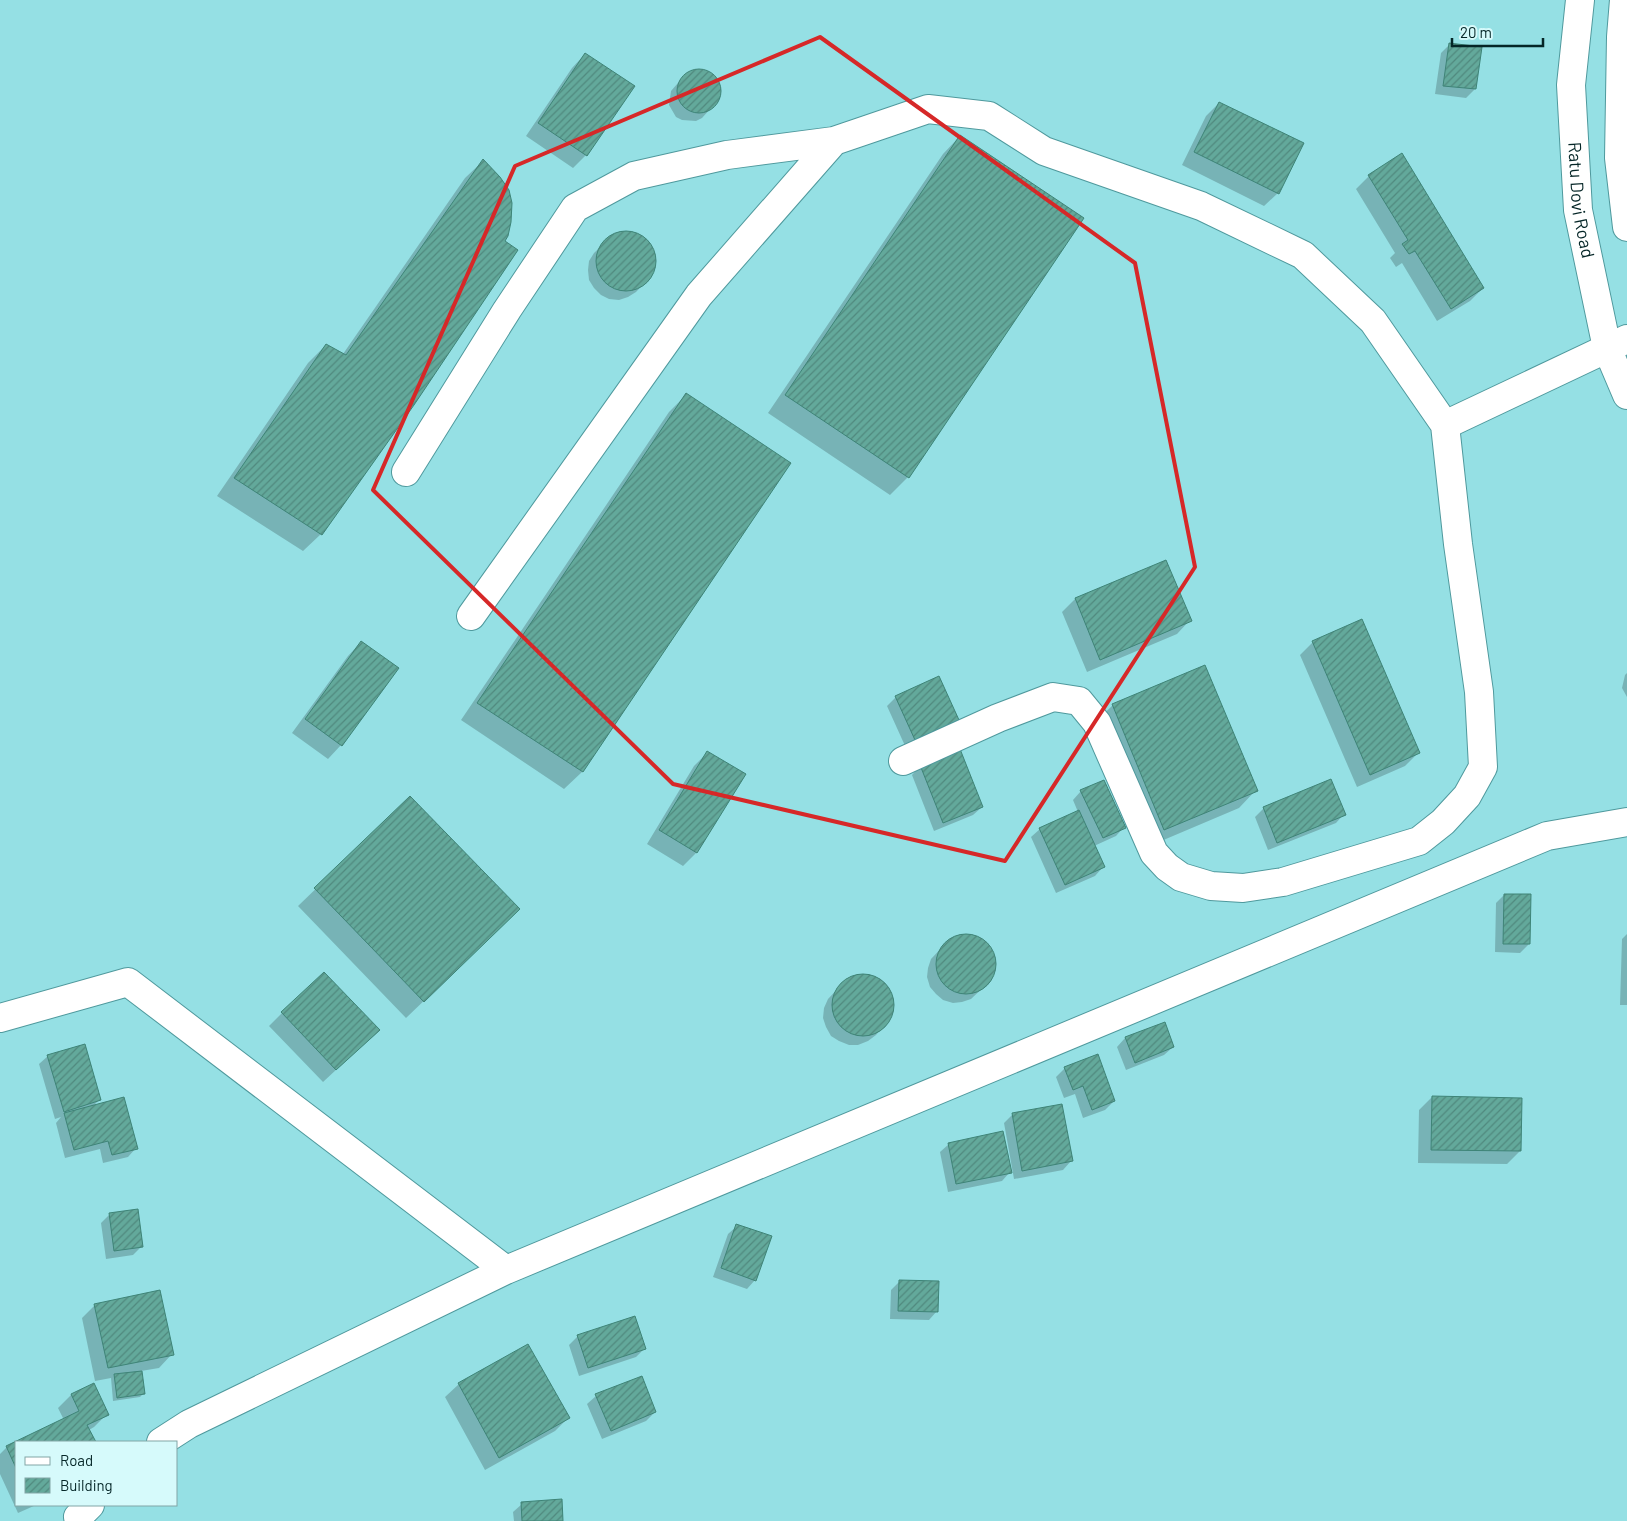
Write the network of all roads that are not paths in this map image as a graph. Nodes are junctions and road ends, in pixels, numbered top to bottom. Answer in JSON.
{"nodes":[{"id":1,"x":1580,"y":0,"type":"edge"},
{"id":2,"x":1624,"y":0,"type":"edge"},
{"id":3,"x":834,"y":141,"type":"junction"},
{"id":4,"x":1627,"y":227,"type":"edge"},
{"id":5,"x":1617,"y":343,"type":"edge"},
{"id":6,"x":1627,"y":395,"type":"edge"},
{"id":7,"x":1445,"y":425,"type":"junction"},
{"id":8,"x":406,"y":472,"type":"dead end"},
{"id":9,"x":471,"y":616,"type":"dead end"},
{"id":10,"x":903,"y":761,"type":"dead end"},
{"id":11,"x":1627,"y":822,"type":"edge"},
{"id":12,"x":0,"y":1018,"type":"edge"},
{"id":13,"x":506,"y":1270,"type":"junction"},
{"id":14,"x":162,"y":1441,"type":"edge"},
{"id":15,"x":89,"y":1506,"type":"edge"},
{"id":16,"x":79,"y":1521,"type":"edge"}],
"edges":[{"from":1,"to":5,"type":"street","name":"Ratu Dovi Road"},
{"from":2,"to":4,"type":"street"},
{"from":3,"to":7,"type":"street"},
{"from":3,"to":8,"type":"street"},
{"from":3,"to":9,"type":"street"},
{"from":5,"to":6,"type":"street","name":"Ratu Dovi Road"},
{"from":5,"to":7,"type":"street"},
{"from":7,"to":10,"type":"street"},
{"from":11,"to":13,"type":"street"},
{"from":12,"to":13,"type":"street"},
{"from":13,"to":14,"type":"street"},
{"from":15,"to":16,"type":"street"}]}
